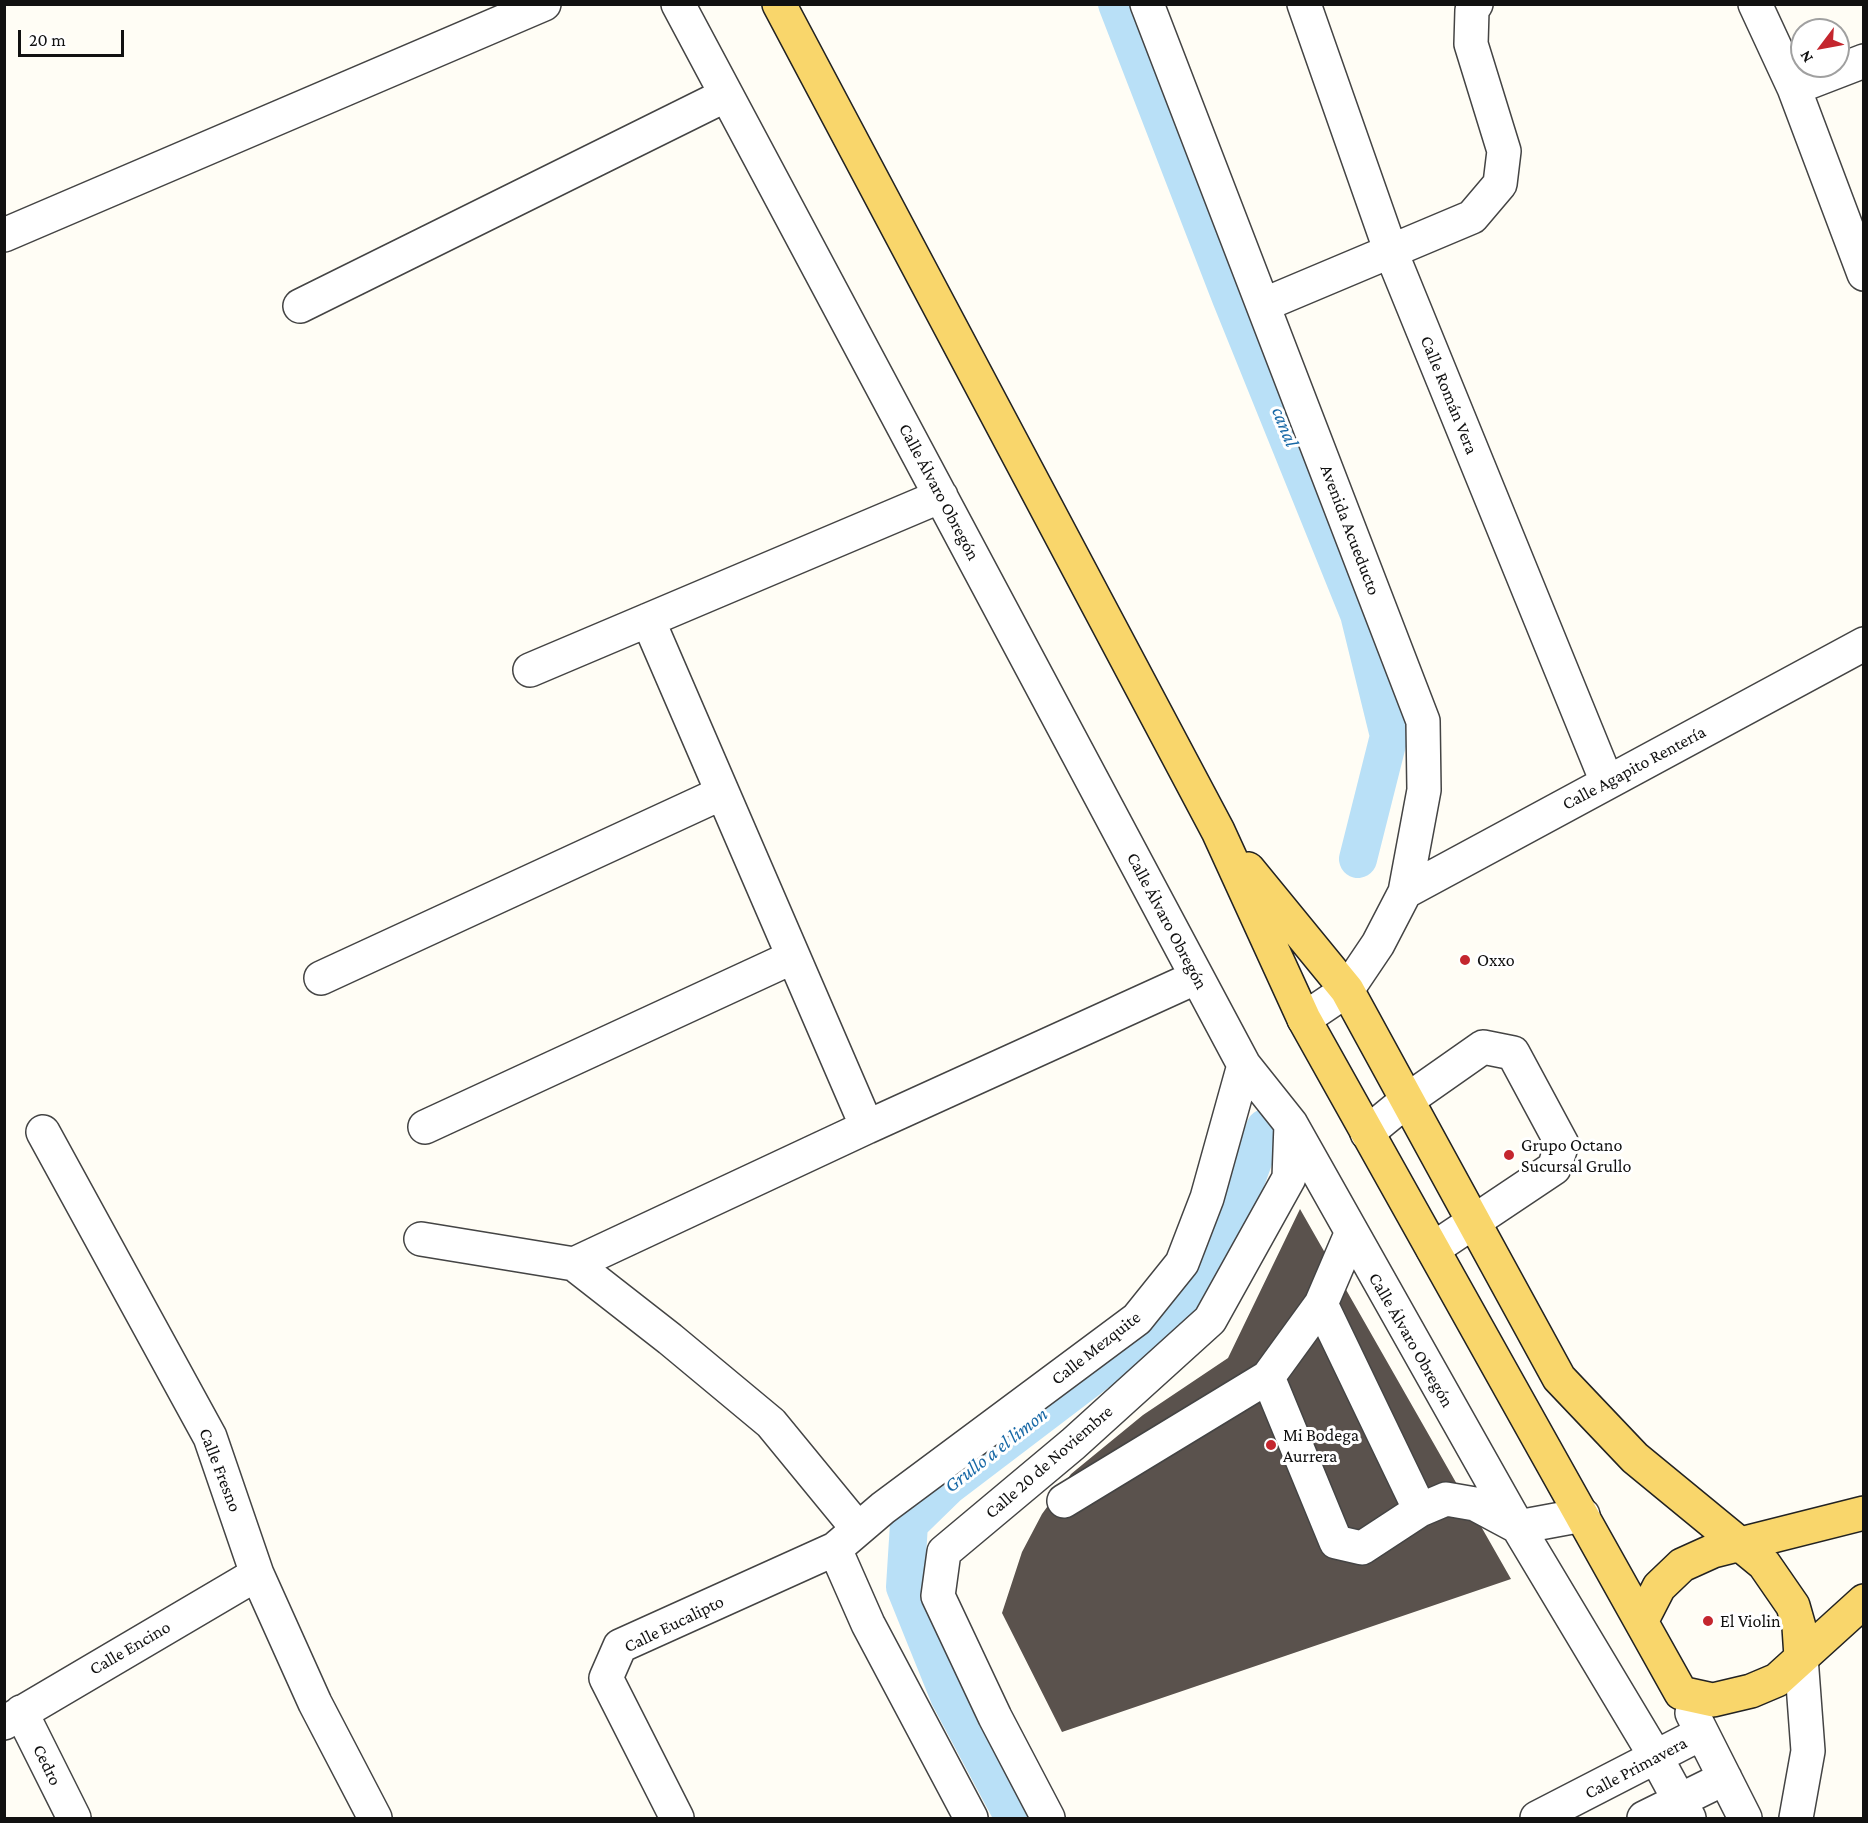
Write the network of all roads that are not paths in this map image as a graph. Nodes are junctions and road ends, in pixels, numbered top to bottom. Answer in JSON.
{"nodes":[{"id":1,"x":544,"y":4,"type":"edge"},
{"id":2,"x":678,"y":4,"type":"edge"},
{"id":3,"x":779,"y":4,"type":"edge"},
{"id":4,"x":1147,"y":4,"type":"edge"},
{"id":5,"x":1304,"y":4,"type":"edge"},
{"id":6,"x":1476,"y":4,"type":"edge"},
{"id":7,"x":1755,"y":4,"type":"edge"},
{"id":8,"x":1863,"y":61,"type":"edge"},
{"id":9,"x":1794,"y":88,"type":"junction"},
{"id":10,"x":726,"y":95,"type":"junction"},
{"id":11,"x":4,"y":235,"type":"edge"},
{"id":12,"x":1391,"y":252,"type":"junction"},
{"id":13,"x":1863,"y":274,"type":"edge"},
{"id":14,"x":1263,"y":304,"type":"junction"},
{"id":15,"x":300,"y":306,"type":"dead end"},
{"id":16,"x":941,"y":496,"type":"junction"},
{"id":17,"x":648,"y":620,"type":"junction"},
{"id":18,"x":1863,"y":644,"type":"edge"},
{"id":19,"x":530,"y":670,"type":"dead end"},
{"id":20,"x":1606,"y":782,"type":"junction"},
{"id":21,"x":722,"y":793,"type":"junction"},
{"id":22,"x":1218,"y":831,"type":"junction"},
{"id":23,"x":1405,"y":892,"type":"junction"},
{"id":24,"x":793,"y":957,"type":"junction"},
{"id":25,"x":1197,"y":977,"type":"junction"},
{"id":26,"x":321,"y":978,"type":"dead end"},
{"id":27,"x":1347,"y":990,"type":"junction"},
{"id":28,"x":1304,"y":1018,"type":"junction"},
{"id":29,"x":1244,"y":1065,"type":"junction"},
{"id":30,"x":1406,"y":1101,"type":"junction"},
{"id":31,"x":1291,"y":1124,"type":"junction"},
{"id":32,"x":425,"y":1127,"type":"dead end"},
{"id":33,"x":867,"y":1127,"type":"junction"},
{"id":34,"x":43,"y":1132,"type":"dead end"},
{"id":35,"x":1367,"y":1133,"type":"junction"},
{"id":36,"x":1471,"y":1221,"type":"junction"},
{"id":37,"x":1351,"y":1234,"type":"junction"},
{"id":38,"x":421,"y":1239,"type":"dead end"},
{"id":39,"x":1433,"y":1249,"type":"junction"},
{"id":40,"x":574,"y":1264,"type":"junction"},
{"id":41,"x":1321,"y":1304,"type":"junction"},
{"id":42,"x":1268,"y":1377,"type":"junction"},
{"id":43,"x":1064,"y":1501,"type":"dead end"},
{"id":44,"x":1420,"y":1510,"type":"junction"},
{"id":45,"x":1863,"y":1513,"type":"edge"},
{"id":46,"x":1583,"y":1515,"type":"junction"},
{"id":47,"x":1518,"y":1527,"type":"junction"},
{"id":48,"x":847,"y":1539,"type":"junction"},
{"id":49,"x":1741,"y":1544,"type":"junction"},
{"id":50,"x":257,"y":1574,"type":"junction"},
{"id":51,"x":1863,"y":1601,"type":"edge"},
{"id":52,"x":1642,"y":1620,"type":"junction"},
{"id":53,"x":1801,"y":1657,"type":"junction"},
{"id":54,"x":1681,"y":1693,"type":"junction"},
{"id":55,"x":13,"y":1718,"type":"edge"},
{"id":56,"x":1702,"y":1733,"type":"junction"},
{"id":57,"x":1657,"y":1759,"type":"junction"},
{"id":58,"x":1725,"y":1778,"type":"junction"},
{"id":59,"x":1684,"y":1810,"type":"edge"},
{"id":60,"x":74,"y":1818,"type":"edge"},
{"id":61,"x":375,"y":1818,"type":"edge"},
{"id":62,"x":677,"y":1818,"type":"edge"},
{"id":63,"x":971,"y":1818,"type":"edge"},
{"id":64,"x":1048,"y":1818,"type":"edge"},
{"id":65,"x":1537,"y":1818,"type":"edge"},
{"id":66,"x":1644,"y":1818,"type":"edge"},
{"id":67,"x":1745,"y":1818,"type":"edge"},
{"id":68,"x":1796,"y":1818,"type":"edge"}],
"edges":[{"from":1,"to":11,"type":"street"},
{"from":2,"to":10,"type":"street","name":"Calle Álvaro Obregón"},
{"from":3,"to":22,"type":"main road"},
{"from":4,"to":14,"type":"street","name":"Avenida Acueducto"},
{"from":5,"to":12,"type":"street","name":"Calle Román Vera"},
{"from":6,"to":12,"type":"street"},
{"from":7,"to":9,"type":"street"},
{"from":8,"to":9,"type":"street"},
{"from":9,"to":13,"type":"street"},
{"from":10,"to":15,"type":"street"},
{"from":10,"to":16,"type":"street","name":"Calle Álvaro Obregón"},
{"from":12,"to":14,"type":"street"},
{"from":12,"to":20,"type":"street","name":"Calle Román Vera"},
{"from":14,"to":23,"type":"street","name":"Avenida Acueducto"},
{"from":16,"to":17,"type":"street"},
{"from":16,"to":25,"type":"street","name":"Calle Álvaro Obregón"},
{"from":17,"to":19,"type":"street"},
{"from":17,"to":21,"type":"street"},
{"from":18,"to":20,"type":"street","name":"Calle Agapito Rentería"},
{"from":20,"to":23,"type":"street","name":"Calle Agapito Rentería"},
{"from":21,"to":24,"type":"street"},
{"from":21,"to":26,"type":"street"},
{"from":22,"to":27,"type":"main road"},
{"from":22,"to":28,"type":"main road"},
{"from":23,"to":27,"type":"street","name":"Avenida Acueducto"},
{"from":24,"to":32,"type":"street"},
{"from":24,"to":33,"type":"street"},
{"from":25,"to":29,"type":"street","name":"Calle Álvaro Obregón"},
{"from":25,"to":33,"type":"street"},
{"from":27,"to":28,"type":"street"},
{"from":27,"to":30,"type":"main road"},
{"from":28,"to":35,"type":"main road"},
{"from":29,"to":31,"type":"street","name":"Calle Álvaro Obregón"},
{"from":29,"to":48,"type":"street","name":"Calle Mezquite"},
{"from":30,"to":35,"type":"street"},
{"from":30,"to":36,"type":"main road"},
{"from":30,"to":36,"type":"street"},
{"from":31,"to":37,"type":"street","name":"Calle Álvaro Obregón"},
{"from":31,"to":64,"type":"street","name":"Calle 20 de Noviembre"},
{"from":33,"to":40,"type":"street"},
{"from":34,"to":50,"type":"street","name":"Calle Fresno"},
{"from":35,"to":39,"type":"main road"},
{"from":36,"to":39,"type":"street"},
{"from":36,"to":49,"type":"main road"},
{"from":37,"to":41,"type":"street"},
{"from":37,"to":47,"type":"street","name":"Calle Álvaro Obregón"},
{"from":38,"to":40,"type":"street"},
{"from":39,"to":46,"type":"main road"},
{"from":40,"to":48,"type":"street"},
{"from":41,"to":42,"type":"street"},
{"from":41,"to":44,"type":"street"},
{"from":42,"to":43,"type":"street"},
{"from":42,"to":44,"type":"street"},
{"from":44,"to":47,"type":"street"},
{"from":45,"to":49,"type":"main road"},
{"from":46,"to":47,"type":"street"},
{"from":46,"to":52,"type":"main road"},
{"from":47,"to":57,"type":"street","name":"Calle Álvaro Obregón"},
{"from":48,"to":62,"type":"street","name":"Calle Eucalipto"},
{"from":48,"to":63,"type":"street"},
{"from":49,"to":52,"type":"main road"},
{"from":49,"to":53,"type":"main road"},
{"from":50,"to":55,"type":"street","name":"Calle Encino"},
{"from":50,"to":61,"type":"street","name":"Calle Fresno"},
{"from":51,"to":53,"type":"main road"},
{"from":52,"to":54,"type":"main road"},
{"from":53,"to":54,"type":"main road"},
{"from":53,"to":68,"type":"street"},
{"from":54,"to":56,"type":"street"},
{"from":55,"to":60,"type":"street","name":"Cedro"},
{"from":56,"to":57,"type":"street","name":"Calle Primavera"},
{"from":56,"to":58,"type":"street"},
{"from":57,"to":59,"type":"street","name":"Calle Álvaro Obregón"},
{"from":57,"to":65,"type":"street","name":"Calle Primavera"},
{"from":58,"to":59,"type":"street"},
{"from":58,"to":67,"type":"street"},
{"from":59,"to":66,"type":"street"}]}
